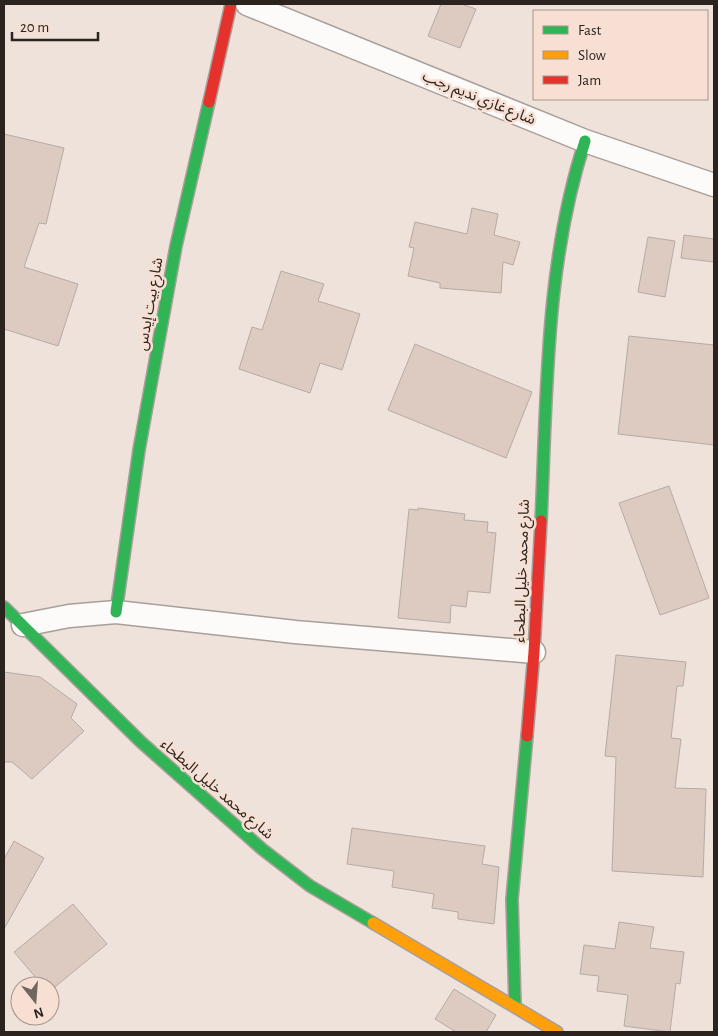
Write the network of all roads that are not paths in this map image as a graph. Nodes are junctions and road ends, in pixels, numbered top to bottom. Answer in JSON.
{"nodes":[{"id":1,"x":232,"y":4,"type":"edge"},
{"id":2,"x":247,"y":4,"type":"edge"},
{"id":3,"x":585,"y":141,"type":"junction"},
{"id":4,"x":714,"y":185,"type":"edge"},
{"id":5,"x":4,"y":607,"type":"edge"},
{"id":6,"x":116,"y":612,"type":"junction"},
{"id":7,"x":22,"y":625,"type":"junction"},
{"id":8,"x":534,"y":652,"type":"junction"},
{"id":9,"x":515,"y":1005,"type":"junction"},
{"id":10,"x":557,"y":1032,"type":"edge"}],
"edges":[{"from":1,"to":6,"type":"street","name":"شارع بيت إيدس"},
{"from":2,"to":3,"type":"street","name":"شارع غازي نديم رجب"},
{"from":3,"to":4,"type":"street","name":"شارع غازي نديم رجب"},
{"from":3,"to":8,"type":"street","name":"شارع محمد خليل البطحاء"},
{"from":5,"to":7,"type":"street","name":"شارع محمد خليل البطحاء"},
{"from":6,"to":7,"type":"street"},
{"from":6,"to":8,"type":"street"},
{"from":7,"to":9,"type":"street","name":"شارع محمد خليل البطحاء"},
{"from":8,"to":9,"type":"street","name":"شارع محمد خليل البطحاء"},
{"from":9,"to":10,"type":"street","name":"شارع محمد خليل البطحاء"}]}
